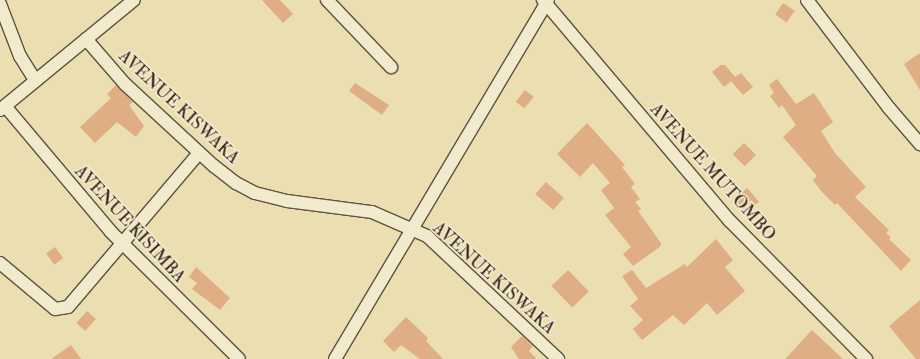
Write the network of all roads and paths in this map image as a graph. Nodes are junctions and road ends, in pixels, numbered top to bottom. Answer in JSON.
{"nodes":[{"id":1,"x":134,"y":0,"type":"edge"},
{"id":2,"x":327,"y":0,"type":"edge"},
{"id":3,"x":807,"y":0,"type":"edge"},
{"id":4,"x":546,"y":1,"type":"edge"},
{"id":5,"x":0,"y":4,"type":"edge"},
{"id":6,"x":86,"y":39,"type":"junction"},
{"id":7,"x":392,"y":67,"type":"dead end"},
{"id":8,"x":35,"y":80,"type":"junction"},
{"id":9,"x":3,"y":108,"type":"edge"},
{"id":10,"x":920,"y":144,"type":"edge"},
{"id":11,"x":199,"y":153,"type":"junction"},
{"id":12,"x":411,"y":228,"type":"junction"},
{"id":13,"x":121,"y":242,"type":"junction"},
{"id":14,"x":0,"y":263,"type":"edge"},
{"id":15,"x":239,"y":359,"type":"edge"},
{"id":16,"x":335,"y":359,"type":"edge"},
{"id":17,"x":558,"y":359,"type":"edge"},
{"id":18,"x":866,"y":359,"type":"edge"}],
"edges":[{"from":1,"to":6,"type":"street"},
{"from":2,"to":7,"type":"street"},
{"from":3,"to":10,"type":"street"},
{"from":4,"to":12,"type":"street"},
{"from":4,"to":18,"type":"street","name":"AVENUE MUTOMBO"},
{"from":5,"to":8,"type":"street"},
{"from":6,"to":8,"type":"street"},
{"from":6,"to":11,"type":"street","name":"AVENUE KISWAKA"},
{"from":8,"to":9,"type":"street"},
{"from":9,"to":13,"type":"street","name":"AVENUE KISIMBA"},
{"from":11,"to":12,"type":"street","name":"AVENUE KISWAKA"},
{"from":11,"to":13,"type":"street"},
{"from":12,"to":16,"type":"street"},
{"from":12,"to":17,"type":"street","name":"AVENUE KISWAKA"},
{"from":13,"to":14,"type":"street"},
{"from":13,"to":15,"type":"street","name":"AVENUE KISIMBA"}]}
